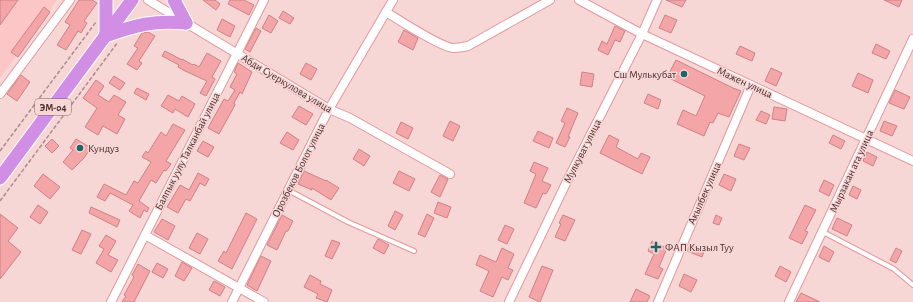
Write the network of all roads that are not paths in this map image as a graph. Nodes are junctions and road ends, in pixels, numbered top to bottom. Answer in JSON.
{"nodes":[{"id":1,"x":106,"y":0,"type":"edge"},
{"id":2,"x":132,"y":0,"type":"edge"},
{"id":3,"x":148,"y":0,"type":"edge"},
{"id":4,"x":174,"y":0,"type":"edge"},
{"id":5,"x":264,"y":0,"type":"edge"},
{"id":6,"x":393,"y":0,"type":"edge"},
{"id":7,"x":550,"y":0,"type":"edge"},
{"id":8,"x":579,"y":0,"type":"edge"},
{"id":9,"x":657,"y":0,"type":"edge"},
{"id":10,"x":66,"y":2,"type":"edge"},
{"id":11,"x":386,"y":12,"type":"junction"},
{"id":12,"x":186,"y":23,"type":"junction"},
{"id":13,"x":642,"y":34,"type":"junction"},
{"id":14,"x":106,"y":36,"type":"junction"},
{"id":15,"x":913,"y":40,"type":"edge"},
{"id":16,"x":237,"y":54,"type":"junction"},
{"id":17,"x":751,"y":85,"type":"junction"},
{"id":18,"x":0,"y":94,"type":"edge"},
{"id":19,"x":329,"y":109,"type":"junction"},
{"id":20,"x":866,"y":139,"type":"junction"},
{"id":21,"x":913,"y":161,"type":"edge"},
{"id":22,"x":450,"y":174,"type":"dead end"},
{"id":23,"x":0,"y":178,"type":"edge"},
{"id":24,"x":288,"y":190,"type":"junction"},
{"id":25,"x":823,"y":232,"type":"junction"},
{"id":26,"x":145,"y":235,"type":"junction"},
{"id":27,"x":414,"y":251,"type":"dead end"},
{"id":28,"x":913,"y":285,"type":"edge"},
{"id":29,"x":239,"y":288,"type":"junction"},
{"id":30,"x":111,"y":302,"type":"edge"},
{"id":31,"x":232,"y":302,"type":"edge"},
{"id":32,"x":264,"y":302,"type":"edge"},
{"id":33,"x":509,"y":302,"type":"edge"},
{"id":34,"x":658,"y":302,"type":"edge"},
{"id":35,"x":789,"y":302,"type":"edge"}],
"edges":[{"from":1,"to":14,"type":"highway"},
{"from":2,"to":14,"type":"highway","number":"ЭМ-04"},
{"from":3,"to":12,"type":"street","name":"Абди Суеркулова улица"},
{"from":4,"to":12,"type":"highway"},
{"from":5,"to":16,"type":"street","name":"Балпык уулу Талканбай улица"},
{"from":6,"to":11,"type":"street","name":"Орозбеков Болот улица"},
{"from":7,"to":11,"type":"street"},
{"from":8,"to":13,"type":"street","name":"Мажен улица"},
{"from":9,"to":13,"type":"street","name":"Мулкуват улица"},
{"from":10,"to":18,"type":"street"},
{"from":11,"to":19,"type":"street","name":"Орозбеков Болот улица"},
{"from":12,"to":14,"type":"highway"},
{"from":12,"to":16,"type":"street","name":"Абди Суеркулова улица"},
{"from":13,"to":17,"type":"street","name":"Мажен улица"},
{"from":13,"to":33,"type":"street","name":"Мулкуват улица"},
{"from":14,"to":23,"type":"highway","number":"ЭМ-04"},
{"from":15,"to":20,"type":"street","name":"Мырзакан ата улица"},
{"from":16,"to":19,"type":"street","name":"Абди Суеркулова улица"},
{"from":16,"to":26,"type":"street","name":"Балпык уулу Талканбай улица"},
{"from":17,"to":20,"type":"street","name":"Мажен улица"},
{"from":17,"to":34,"type":"street","name":"Акылбек улица"},
{"from":19,"to":22,"type":"street","name":"Абди Суеркулова улица"},
{"from":19,"to":24,"type":"street","name":"Орозбеков Болот улица"},
{"from":20,"to":21,"type":"street","name":"Мажен улица"},
{"from":20,"to":25,"type":"street","name":"Мырзакан ата улица"},
{"from":24,"to":27,"type":"lane"},
{"from":24,"to":29,"type":"street","name":"Орозбеков Болот улица"},
{"from":25,"to":28,"type":"lane"},
{"from":25,"to":35,"type":"street","name":"Мырзакан ата улица"},
{"from":26,"to":29,"type":"street"},
{"from":26,"to":30,"type":"street","name":"Балпык уулу Талканбай улица"},
{"from":29,"to":31,"type":"street","name":"Орозбеков Болот улица"},
{"from":29,"to":32,"type":"street"}]}
